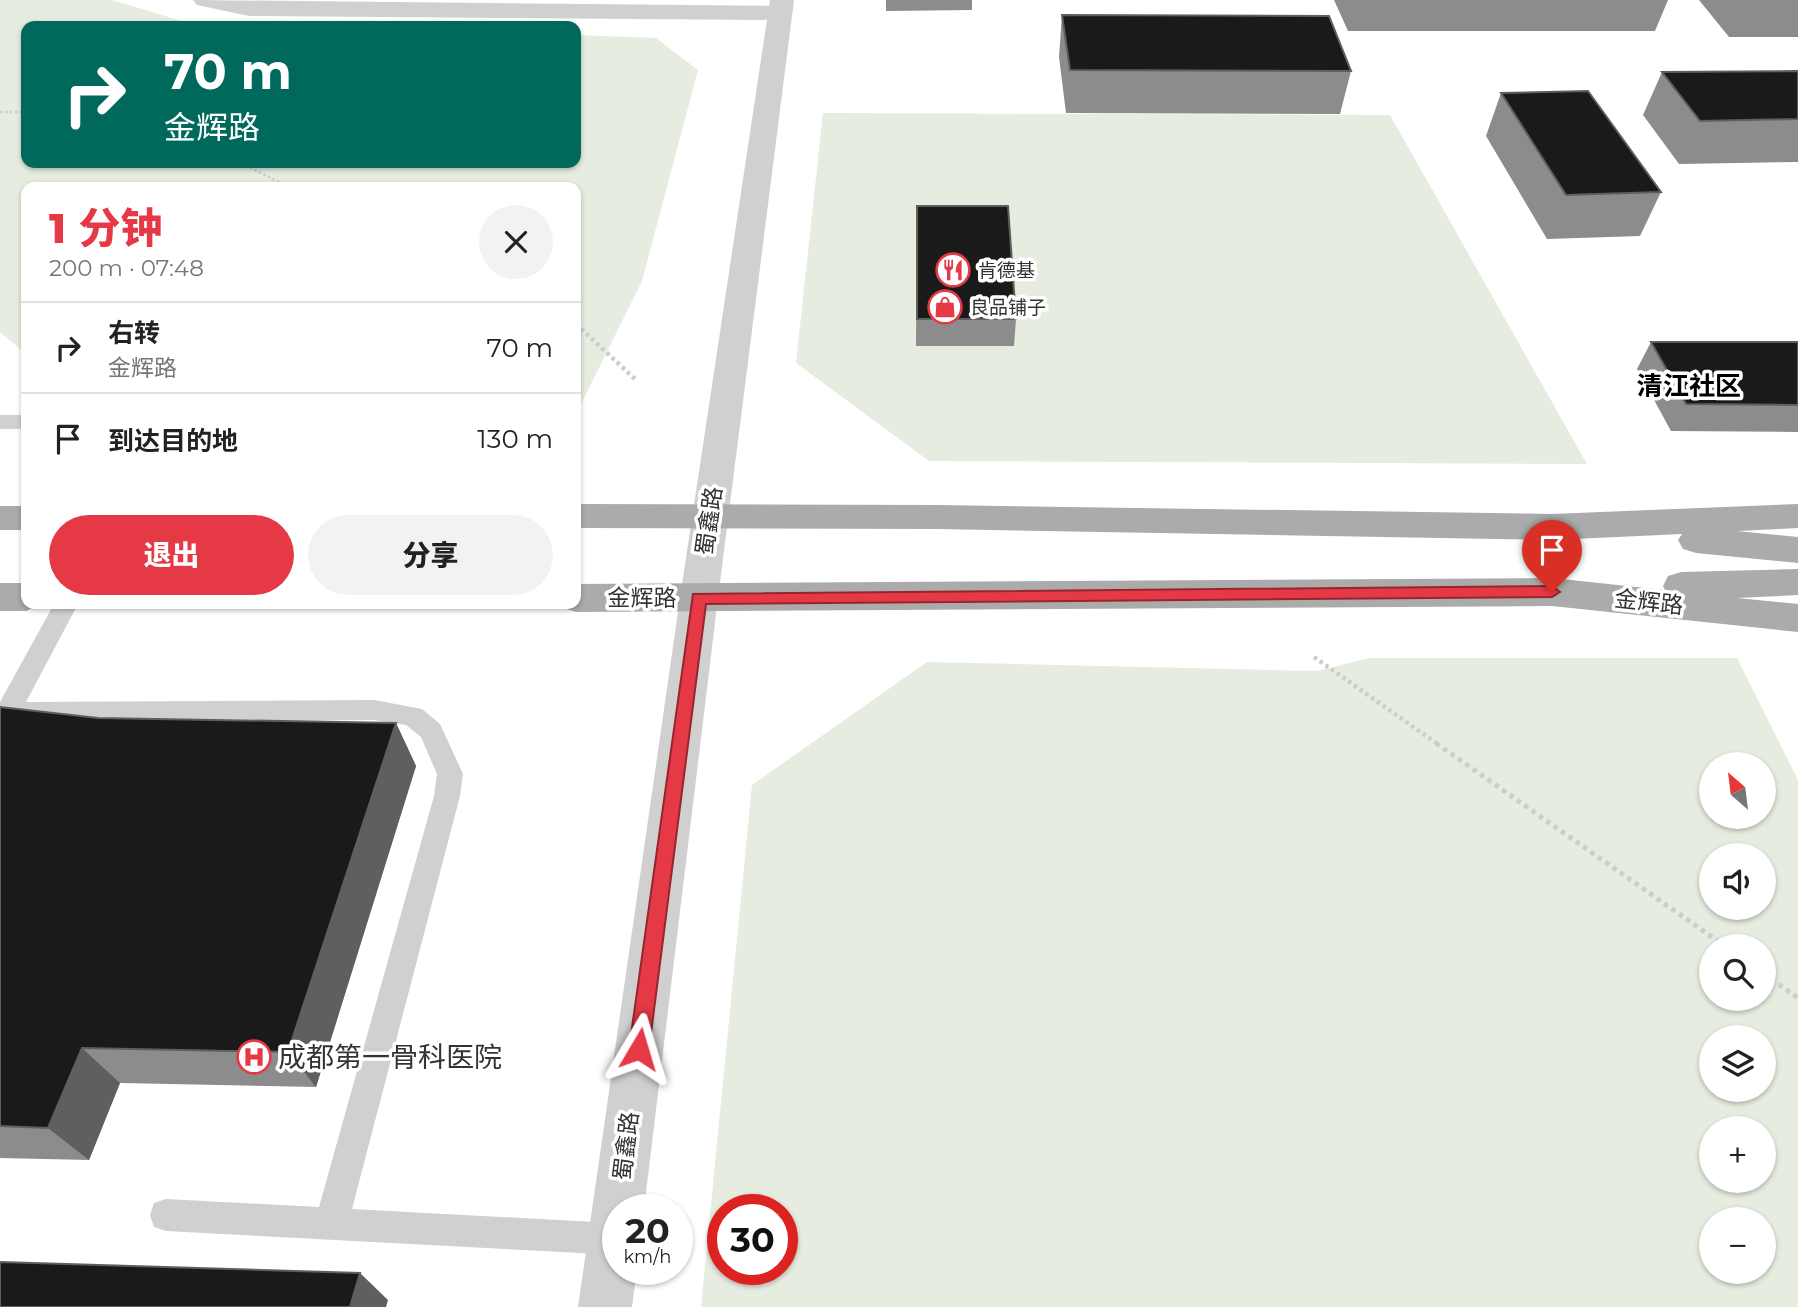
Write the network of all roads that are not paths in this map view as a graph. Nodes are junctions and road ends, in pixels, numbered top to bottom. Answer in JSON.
{"nodes":[{"id":1,"x":205,"y":0,"type":"edge"},
{"id":2,"x":781,"y":6,"type":"edge"},
{"id":3,"x":0,"y":422,"type":"edge"},
{"id":4,"x":21,"y":422,"type":"edge"},
{"id":5,"x":710,"y":515,"type":"junction"},
{"id":6,"x":581,"y":516,"type":"edge"},
{"id":7,"x":1798,"y":516,"type":"edge"},
{"id":8,"x":21,"y":517,"type":"edge"},
{"id":9,"x":0,"y":518,"type":"edge"},
{"id":10,"x":1552,"y":527,"type":"junction"},
{"id":11,"x":1794,"y":571,"type":"edge"},
{"id":12,"x":1552,"y":592,"type":"junction"},
{"id":13,"x":581,"y":598,"type":"edge"},
{"id":14,"x":699,"y":598,"type":"junction"},
{"id":15,"x":63,"y":609,"type":"edge"},
{"id":16,"x":1798,"y":618,"type":"edge"},
{"id":17,"x":4,"y":712,"type":"edge"},
{"id":18,"x":620,"y":1194,"type":"edge"},
{"id":19,"x":166,"y":1215,"type":"dead end"},
{"id":20,"x":602,"y":1220,"type":"edge"},
{"id":21,"x":331,"y":1224,"type":"junction"},
{"id":22,"x":608,"y":1285,"type":"edge"},
{"id":23,"x":605,"y":1307,"type":"edge"}],
"edges":[{"from":1,"to":2,"type":"street"},
{"from":2,"to":5,"type":"street","name":"蜀鑫路"},
{"from":3,"to":4,"type":"lane"},
{"from":5,"to":6,"type":"main road"},
{"from":5,"to":10,"type":"main road"},
{"from":5,"to":14,"type":"street","name":"蜀鑫路"},
{"from":7,"to":10,"type":"main road"},
{"from":8,"to":9,"type":"main road"},
{"from":10,"to":11,"type":"main road"},
{"from":11,"to":12,"type":"main road"},
{"from":12,"to":14,"type":"main road","name":"金辉路"},
{"from":12,"to":16,"type":"main road","name":"金辉路"},
{"from":13,"to":14,"type":"main road","name":"金辉路"},
{"from":14,"to":18,"type":"street","name":"蜀鑫路"},
{"from":15,"to":17,"type":"lane"},
{"from":17,"to":21,"type":"lane"},
{"from":19,"to":21,"type":"lane"},
{"from":20,"to":21,"type":"lane"},
{"from":22,"to":23,"type":"street","name":"蜀鑫路"}]}
